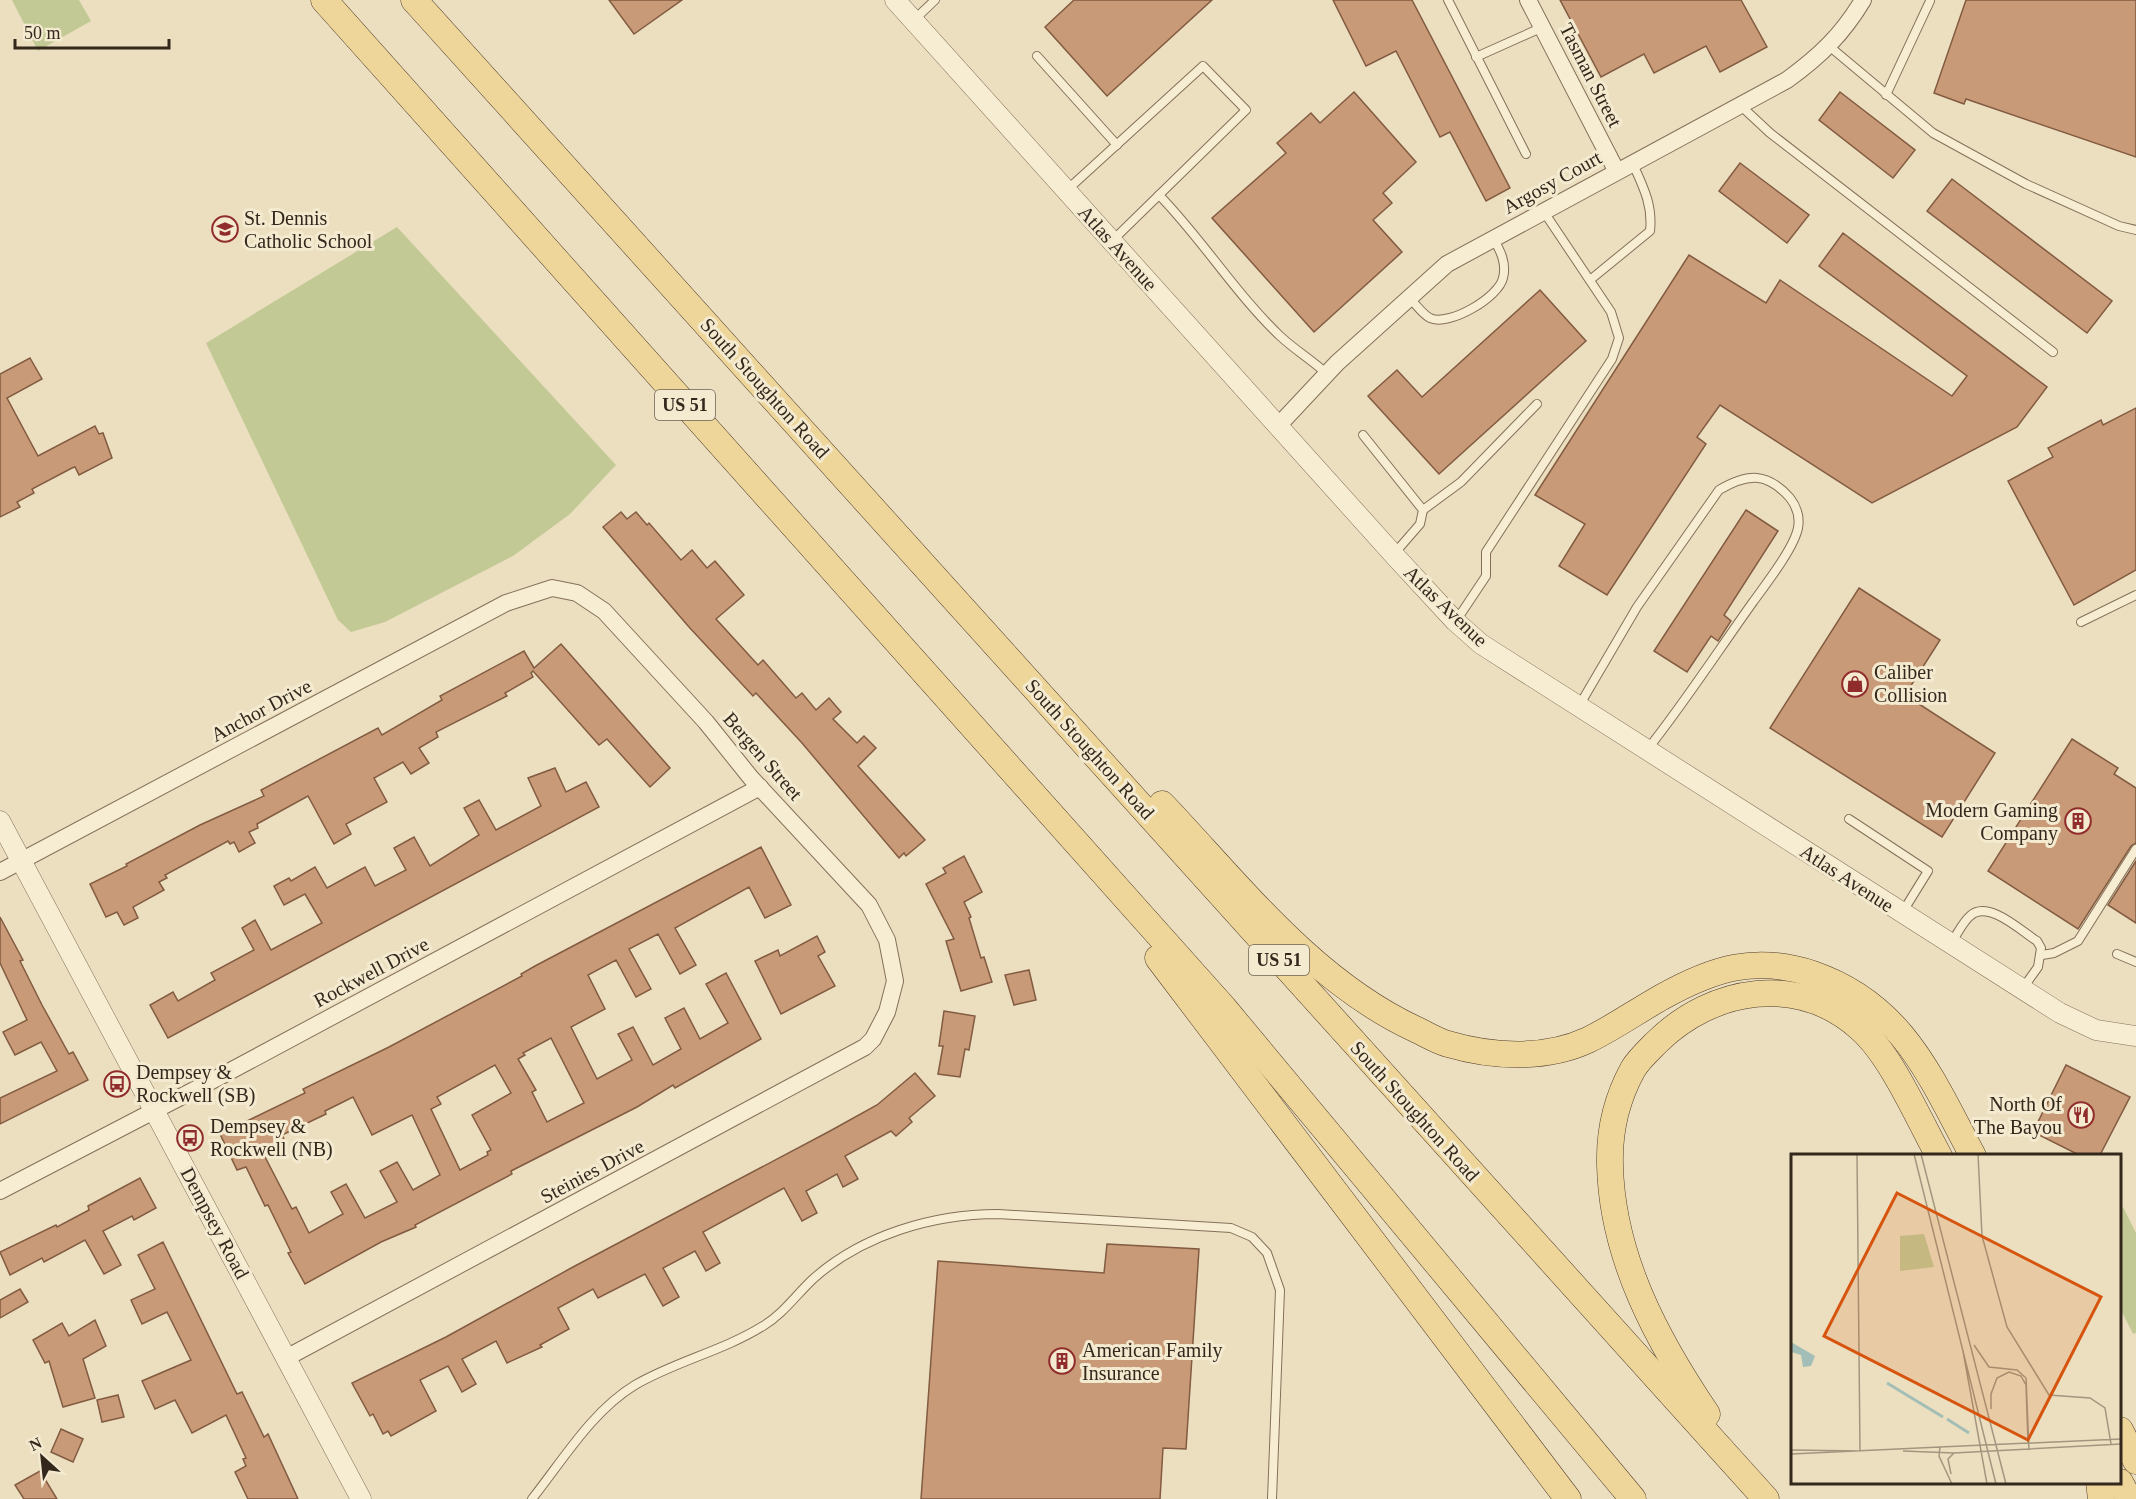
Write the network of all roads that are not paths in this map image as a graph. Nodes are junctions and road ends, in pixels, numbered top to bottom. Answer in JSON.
{"nodes":[{"id":1,"x":324,"y":0,"type":"edge"},
{"id":2,"x":414,"y":0,"type":"edge"},
{"id":3,"x":895,"y":0,"type":"edge"},
{"id":4,"x":936,"y":0,"type":"edge"},
{"id":5,"x":1448,"y":0,"type":"edge"},
{"id":6,"x":1528,"y":0,"type":"edge"},
{"id":7,"x":1863,"y":0,"type":"edge"},
{"id":8,"x":1930,"y":1,"type":"edge"},
{"id":9,"x":914,"y":21,"type":"junction"},
{"id":10,"x":1543,"y":27,"type":"junction"},
{"id":11,"x":1829,"y":46,"type":"junction"},
{"id":12,"x":1037,"y":56,"type":"dead end"},
{"id":13,"x":1476,"y":57,"type":"junction"},
{"id":14,"x":1886,"y":95,"type":"junction"},
{"id":15,"x":1740,"y":105,"type":"junction"},
{"id":16,"x":1117,"y":145,"type":"junction"},
{"id":17,"x":1526,"y":153,"type":"dead end"},
{"id":18,"x":1624,"y":166,"type":"junction"},
{"id":19,"x":1066,"y":190,"type":"junction"},
{"id":20,"x":1159,"y":195,"type":"junction"},
{"id":21,"x":1544,"y":212,"type":"junction"},
{"id":22,"x":2136,"y":230,"type":"edge"},
{"id":23,"x":1493,"y":238,"type":"junction"},
{"id":24,"x":1112,"y":241,"type":"junction"},
{"id":25,"x":1590,"y":280,"type":"junction"},
{"id":26,"x":1410,"y":298,"type":"junction"},
{"id":27,"x":2053,"y":352,"type":"dead end"},
{"id":28,"x":1327,"y":374,"type":"junction"},
{"id":29,"x":1537,"y":404,"type":"dead end"},
{"id":30,"x":796,"y":423,"type":"junction"},
{"id":31,"x":1278,"y":426,"type":"junction"},
{"id":32,"x":1363,"y":435,"type":"dead end"},
{"id":33,"x":1423,"y":510,"type":"junction"},
{"id":34,"x":1394,"y":555,"type":"junction"},
{"id":35,"x":544,"y":591,"type":"joint"},
{"id":36,"x":2136,"y":595,"type":"edge"},
{"id":37,"x":1455,"y":621,"type":"junction"},
{"id":38,"x":2081,"y":622,"type":"dead end"},
{"id":39,"x":1579,"y":706,"type":"junction"},
{"id":40,"x":1647,"y":750,"type":"junction"},
{"id":41,"x":760,"y":787,"type":"junction"},
{"id":42,"x":1046,"y":809,"type":"junction"},
{"id":43,"x":1849,"y":819,"type":"dead end"},
{"id":44,"x":0,"y":821,"type":"edge"},
{"id":45,"x":2136,"y":849,"type":"edge"},
{"id":46,"x":20,"y":860,"type":"junction"},
{"id":47,"x":0,"y":872,"type":"edge"},
{"id":48,"x":1901,"y":913,"type":"junction"},
{"id":49,"x":1951,"y":944,"type":"junction"},
{"id":50,"x":2117,"y":954,"type":"dead end"},
{"id":51,"x":2042,"y":955,"type":"junction"},
{"id":52,"x":2136,"y":962,"type":"edge"},
{"id":53,"x":2022,"y":989,"type":"junction"},
{"id":54,"x":892,"y":997,"type":"joint"},
{"id":55,"x":2136,"y":1036,"type":"edge"},
{"id":56,"x":154,"y":1110,"type":"junction"},
{"id":57,"x":1938,"y":1154,"type":"edge"},
{"id":58,"x":1972,"y":1154,"type":"edge"},
{"id":59,"x":0,"y":1191,"type":"edge"},
{"id":60,"x":286,"y":1358,"type":"junction"},
{"id":61,"x":2121,"y":1432,"type":"edge"},
{"id":62,"x":2136,"y":1461,"type":"edge"},
{"id":63,"x":2099,"y":1484,"type":"edge"},
{"id":64,"x":2121,"y":1484,"type":"edge"},
{"id":65,"x":1765,"y":1498,"type":"edge"},
{"id":66,"x":361,"y":1499,"type":"edge"},
{"id":67,"x":532,"y":1499,"type":"edge"},
{"id":68,"x":1272,"y":1499,"type":"edge"},
{"id":69,"x":1568,"y":1499,"type":"edge"},
{"id":70,"x":1633,"y":1499,"type":"edge"},
{"id":71,"x":2102,"y":1499,"type":"edge"},
{"id":72,"x":2129,"y":1499,"type":"edge"}],
"edges":[{"from":1,"to":42,"type":"main road","number":"US 51"},
{"from":2,"to":30,"type":"main road","name":"South Stoughton Road","number":"US 51"},
{"from":3,"to":9,"type":"street","name":"Atlas Avenue"},
{"from":4,"to":9,"type":"lane"},
{"from":5,"to":13,"type":"lane"},
{"from":6,"to":10,"type":"street","name":"Tasman Street"},
{"from":7,"to":11,"type":"street","name":"Argosy Court"},
{"from":8,"to":14,"type":"lane"},
{"from":9,"to":19,"type":"street","name":"Atlas Avenue"},
{"from":10,"to":13,"type":"lane"},
{"from":10,"to":18,"type":"street","name":"Tasman Street"},
{"from":11,"to":14,"type":"lane"},
{"from":11,"to":15,"type":"street","name":"Argosy Court"},
{"from":12,"to":16,"type":"lane"},
{"from":13,"to":17,"type":"lane"},
{"from":14,"to":22,"type":"lane"},
{"from":15,"to":18,"type":"street","name":"Argosy Court"},
{"from":15,"to":27,"type":"lane"},
{"from":16,"to":19,"type":"lane"},
{"from":16,"to":20,"type":"lane"},
{"from":18,"to":21,"type":"street","name":"Argosy Court"},
{"from":18,"to":25,"type":"lane"},
{"from":19,"to":24,"type":"street","name":"Atlas Avenue"},
{"from":20,"to":24,"type":"lane"},
{"from":20,"to":28,"type":"lane"},
{"from":21,"to":23,"type":"street","name":"Argosy Court"},
{"from":21,"to":25,"type":"lane"},
{"from":23,"to":26,"type":"street","name":"Argosy Court"},
{"from":23,"to":26,"type":"lane"},
{"from":24,"to":31,"type":"street","name":"Atlas Avenue"},
{"from":25,"to":37,"type":"lane"},
{"from":26,"to":28,"type":"street","name":"Argosy Court"},
{"from":28,"to":31,"type":"street","name":"Argosy Court"},
{"from":29,"to":33,"type":"lane"},
{"from":30,"to":58,"type":"main road"},
{"from":30,"to":65,"type":"main road","name":"South Stoughton Road","number":"US 51"},
{"from":31,"to":34,"type":"street","name":"Atlas Avenue"},
{"from":32,"to":33,"type":"lane"},
{"from":33,"to":34,"type":"lane"},
{"from":34,"to":37,"type":"street","name":"Atlas Avenue"},
{"from":35,"to":41,"type":"street","name":"Bergen Street"},
{"from":35,"to":46,"type":"street","name":"Anchor Drive"},
{"from":36,"to":38,"type":"lane"},
{"from":37,"to":39,"type":"street","name":"Atlas Avenue"},
{"from":39,"to":40,"type":"street","name":"Atlas Avenue"},
{"from":39,"to":40,"type":"lane"},
{"from":40,"to":48,"type":"street","name":"Atlas Avenue"},
{"from":41,"to":54,"type":"street","name":"Bergen Street"},
{"from":41,"to":56,"type":"street","name":"Rockwell Drive"},
{"from":42,"to":69,"type":"main road"},
{"from":42,"to":70,"type":"main road","number":"US 51"},
{"from":43,"to":48,"type":"lane"},
{"from":44,"to":46,"type":"street","name":"Dempsey Road"},
{"from":45,"to":51,"type":"lane"},
{"from":46,"to":47,"type":"street","name":"Anchor Drive"},
{"from":46,"to":56,"type":"street","name":"Dempsey Road"},
{"from":48,"to":49,"type":"street","name":"Atlas Avenue"},
{"from":49,"to":51,"type":"lane"},
{"from":49,"to":53,"type":"street","name":"Atlas Avenue"},
{"from":50,"to":52,"type":"lane"},
{"from":51,"to":53,"type":"lane"},
{"from":53,"to":55,"type":"street","name":"Atlas Avenue"},
{"from":54,"to":60,"type":"street","name":"Steinies Drive"},
{"from":56,"to":59,"type":"street","name":"Rockwell Drive"},
{"from":56,"to":60,"type":"street","name":"Dempsey Road"},
{"from":57,"to":65,"type":"main road"},
{"from":60,"to":66,"type":"street","name":"Dempsey Road"},
{"from":61,"to":62,"type":"main road"},
{"from":63,"to":71,"type":"main road"},
{"from":64,"to":72,"type":"main road"},
{"from":67,"to":68,"type":"lane"}]}
